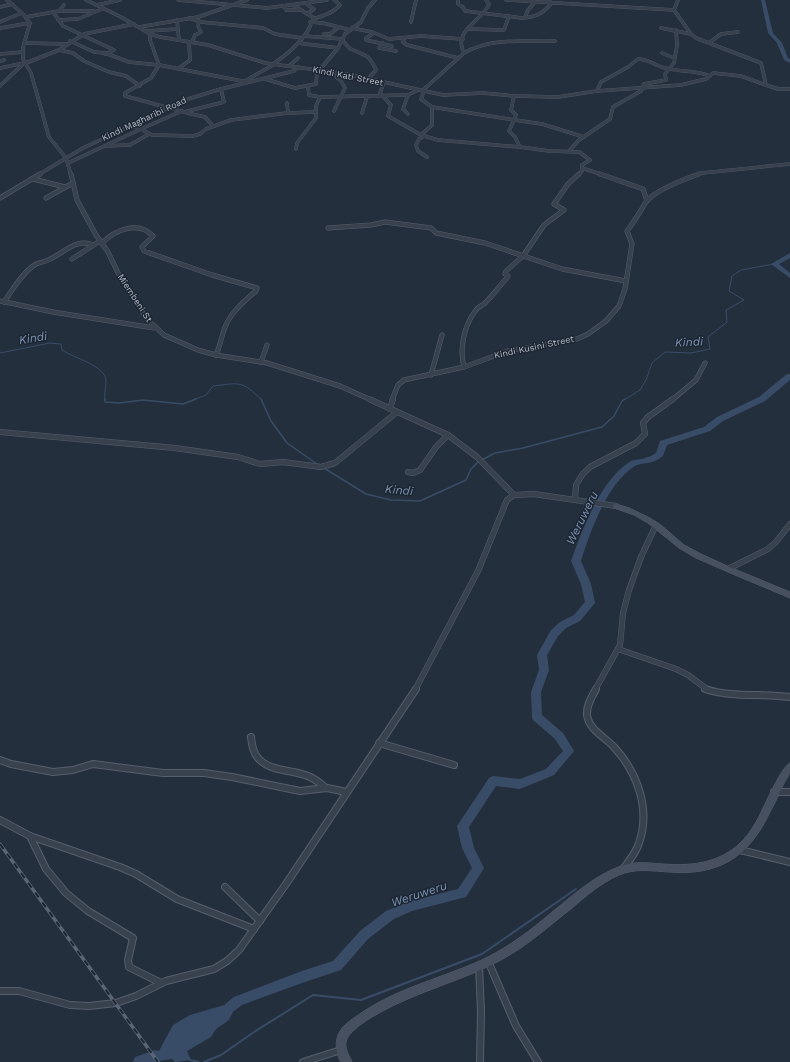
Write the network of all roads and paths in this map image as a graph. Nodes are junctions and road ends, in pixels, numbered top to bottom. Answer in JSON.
{"nodes":[{"id":1,"x":7,"y":0,"type":"edge"},
{"id":2,"x":86,"y":0,"type":"edge"},
{"id":3,"x":120,"y":0,"type":"edge"},
{"id":4,"x":178,"y":0,"type":"edge"},
{"id":5,"x":327,"y":0,"type":"edge"},
{"id":6,"x":334,"y":0,"type":"edge"},
{"id":7,"x":375,"y":0,"type":"edge"},
{"id":8,"x":416,"y":0,"type":"edge"},
{"id":9,"x":458,"y":0,"type":"edge"},
{"id":10,"x":486,"y":0,"type":"edge"},
{"id":11,"x":506,"y":0,"type":"edge"},
{"id":12,"x":678,"y":0,"type":"edge"},
{"id":13,"x":214,"y":1,"type":"edge"},
{"id":14,"x":244,"y":2,"type":"edge"},
{"id":15,"x":535,"y":2,"type":"junction"},
{"id":16,"x":551,"y":2,"type":"edge"},
{"id":17,"x":305,"y":3,"type":"junction"},
{"id":18,"x":12,"y":4,"type":"junction"},
{"id":19,"x":234,"y":4,"type":"junction"},
{"id":20,"x":64,"y":5,"type":"dead end"},
{"id":21,"x":293,"y":5,"type":"junction"},
{"id":22,"x":97,"y":6,"type":"junction"},
{"id":23,"x":284,"y":6,"type":"junction"},
{"id":24,"x":0,"y":7,"type":"edge"},
{"id":25,"x":100,"y":10,"type":"junction"},
{"id":26,"x":302,"y":10,"type":"junction"},
{"id":27,"x":674,"y":10,"type":"junction"},
{"id":28,"x":59,"y":11,"type":"junction"},
{"id":29,"x":53,"y":12,"type":"junction"},
{"id":30,"x":22,"y":13,"type":"junction"},
{"id":31,"x":307,"y":14,"type":"junction"},
{"id":32,"x":483,"y":14,"type":"junction"},
{"id":33,"x":26,"y":16,"type":"junction"},
{"id":34,"x":509,"y":16,"type":"junction"},
{"id":35,"x":525,"y":17,"type":"junction"},
{"id":36,"x":189,"y":18,"type":"junction"},
{"id":37,"x":313,"y":19,"type":"junction"},
{"id":38,"x":58,"y":20,"type":"junction"},
{"id":39,"x":177,"y":20,"type":"junction"},
{"id":40,"x":199,"y":21,"type":"junction"},
{"id":41,"x":0,"y":22,"type":"edge"},
{"id":42,"x":310,"y":22,"type":"junction"},
{"id":43,"x":412,"y":22,"type":"dead end"},
{"id":44,"x":30,"y":23,"type":"junction"},
{"id":45,"x":134,"y":24,"type":"junction"},
{"id":46,"x":139,"y":27,"type":"junction"},
{"id":47,"x":339,"y":27,"type":"junction"},
{"id":48,"x":0,"y":28,"type":"edge"},
{"id":49,"x":661,"y":28,"type":"dead end"},
{"id":50,"x":178,"y":29,"type":"junction"},
{"id":51,"x":351,"y":29,"type":"junction"},
{"id":52,"x":467,"y":29,"type":"junction"},
{"id":53,"x":676,"y":30,"type":"junction"},
{"id":54,"x":146,"y":31,"type":"junction"},
{"id":55,"x":690,"y":32,"type":"junction"},
{"id":56,"x":738,"y":32,"type":"dead end"},
{"id":57,"x":374,"y":33,"type":"junction"},
{"id":58,"x":150,"y":34,"type":"junction"},
{"id":59,"x":324,"y":34,"type":"dead end"},
{"id":60,"x":81,"y":36,"type":"junction"},
{"id":61,"x":303,"y":37,"type":"junction"},
{"id":62,"x":404,"y":39,"type":"junction"},
{"id":63,"x":463,"y":39,"type":"junction"},
{"id":64,"x":179,"y":40,"type":"junction"},
{"id":65,"x":343,"y":40,"type":"junction"},
{"id":66,"x":555,"y":41,"type":"dead end"},
{"id":67,"x":190,"y":42,"type":"junction"},
{"id":68,"x":25,"y":43,"type":"junction"},
{"id":69,"x":68,"y":43,"type":"junction"},
{"id":70,"x":298,"y":43,"type":"junction"},
{"id":71,"x":383,"y":43,"type":"junction"},
{"id":72,"x":709,"y":43,"type":"junction"},
{"id":73,"x":392,"y":46,"type":"dead end"},
{"id":74,"x":338,"y":48,"type":"junction"},
{"id":75,"x":59,"y":50,"type":"junction"},
{"id":76,"x":396,"y":51,"type":"dead end"},
{"id":77,"x":23,"y":52,"type":"junction"},
{"id":78,"x":464,"y":53,"type":"junction"},
{"id":79,"x":662,"y":53,"type":"dead end"},
{"id":80,"x":0,"y":54,"type":"edge"},
{"id":81,"x":105,"y":54,"type":"junction"},
{"id":82,"x":298,"y":58,"type":"dead end"},
{"id":83,"x":458,"y":58,"type":"junction"},
{"id":84,"x":674,"y":58,"type":"junction"},
{"id":85,"x":25,"y":63,"type":"junction"},
{"id":86,"x":159,"y":65,"type":"junction"},
{"id":87,"x":272,"y":65,"type":"junction"},
{"id":88,"x":289,"y":66,"type":"junction"},
{"id":89,"x":0,"y":68,"type":"edge"},
{"id":90,"x":299,"y":68,"type":"junction"},
{"id":91,"x":178,"y":69,"type":"junction"},
{"id":92,"x":668,"y":69,"type":"junction"},
{"id":93,"x":320,"y":70,"type":"junction"},
{"id":94,"x":330,"y":72,"type":"junction"},
{"id":95,"x":710,"y":76,"type":"junction"},
{"id":96,"x":263,"y":79,"type":"junction"},
{"id":97,"x":368,"y":79,"type":"junction"},
{"id":98,"x":246,"y":82,"type":"junction"},
{"id":99,"x":384,"y":82,"type":"junction"},
{"id":100,"x":2,"y":83,"type":"edge"},
{"id":101,"x":766,"y":85,"type":"junction"},
{"id":102,"x":0,"y":86,"type":"edge"},
{"id":103,"x":140,"y":86,"type":"junction"},
{"id":104,"x":308,"y":86,"type":"junction"},
{"id":105,"x":221,"y":89,"type":"junction"},
{"id":106,"x":642,"y":89,"type":"junction"},
{"id":107,"x":790,"y":89,"type":"edge"},
{"id":108,"x":422,"y":90,"type":"junction"},
{"id":109,"x":598,"y":91,"type":"junction"},
{"id":110,"x":408,"y":95,"type":"junction"},
{"id":111,"x":382,"y":96,"type":"junction"},
{"id":112,"x":514,"y":96,"type":"junction"},
{"id":113,"x":320,"y":97,"type":"junction"},
{"id":114,"x":340,"y":97,"type":"junction"},
{"id":115,"x":368,"y":97,"type":"junction"},
{"id":116,"x":287,"y":103,"type":"dead end"},
{"id":117,"x":168,"y":107,"type":"junction"},
{"id":118,"x":432,"y":107,"type":"junction"},
{"id":119,"x":183,"y":112,"type":"junction"},
{"id":120,"x":316,"y":112,"type":"junction"},
{"id":121,"x":334,"y":112,"type":"dead end"},
{"id":122,"x":288,"y":113,"type":"junction"},
{"id":123,"x":362,"y":113,"type":"dead end"},
{"id":124,"x":408,"y":114,"type":"dead end"},
{"id":125,"x":515,"y":120,"type":"junction"},
{"id":126,"x":130,"y":126,"type":"junction"},
{"id":127,"x":213,"y":126,"type":"junction"},
{"id":128,"x":141,"y":129,"type":"junction"},
{"id":129,"x":149,"y":134,"type":"junction"},
{"id":130,"x":423,"y":135,"type":"junction"},
{"id":131,"x":584,"y":137,"type":"junction"},
{"id":132,"x":102,"y":146,"type":"junction"},
{"id":133,"x":520,"y":146,"type":"junction"},
{"id":134,"x":296,"y":149,"type":"dead end"},
{"id":135,"x":569,"y":151,"type":"junction"},
{"id":136,"x":427,"y":157,"type":"dead end"},
{"id":137,"x":66,"y":158,"type":"junction"},
{"id":138,"x":68,"y":163,"type":"junction"},
{"id":139,"x":790,"y":164,"type":"edge"},
{"id":140,"x":582,"y":168,"type":"junction"},
{"id":141,"x":33,"y":179,"type":"junction"},
{"id":142,"x":73,"y":183,"type":"junction"},
{"id":143,"x":65,"y":187,"type":"junction"},
{"id":144,"x":0,"y":198,"type":"edge"},
{"id":145,"x":46,"y":198,"type":"dead end"},
{"id":146,"x":647,"y":201,"type":"junction"},
{"id":147,"x":328,"y":228,"type":"dead end"},
{"id":148,"x":101,"y":242,"type":"junction"},
{"id":149,"x":93,"y":244,"type":"junction"},
{"id":150,"x":523,"y":256,"type":"junction"},
{"id":151,"x":72,"y":259,"type":"dead end"},
{"id":152,"x":626,"y":281,"type":"junction"},
{"id":153,"x":2,"y":301,"type":"edge"},
{"id":154,"x":154,"y":328,"type":"junction"},
{"id":155,"x":442,"y":335,"type":"dead end"},
{"id":156,"x":267,"y":345,"type":"dead end"},
{"id":157,"x":216,"y":355,"type":"junction"},
{"id":158,"x":261,"y":362,"type":"junction"},
{"id":159,"x":705,"y":363,"type":"dead end"},
{"id":160,"x":464,"y":367,"type":"junction"},
{"id":161,"x":431,"y":375,"type":"junction"},
{"id":162,"x":390,"y":409,"type":"junction"},
{"id":163,"x":398,"y":412,"type":"junction"},
{"id":164,"x":0,"y":432,"type":"edge"},
{"id":165,"x":448,"y":435,"type":"junction"},
{"id":166,"x":408,"y":472,"type":"dead end"},
{"id":167,"x":514,"y":495,"type":"junction"},
{"id":168,"x":575,"y":499,"type":"junction"},
{"id":169,"x":616,"y":506,"type":"joint"},
{"id":170,"x":790,"y":524,"type":"edge"},
{"id":171,"x":656,"y":525,"type":"junction"},
{"id":172,"x":728,"y":569,"type":"junction"},
{"id":173,"x":790,"y":595,"type":"edge"},
{"id":174,"x":618,"y":649,"type":"junction"},
{"id":175,"x":790,"y":698,"type":"edge"},
{"id":176,"x":251,"y":737,"type":"dead end"},
{"id":177,"x":379,"y":743,"type":"junction"},
{"id":178,"x":0,"y":760,"type":"edge"},
{"id":179,"x":454,"y":765,"type":"dead end"},
{"id":180,"x":790,"y":766,"type":"edge"},
{"id":181,"x":326,"y":788,"type":"junction"},
{"id":182,"x":346,"y":792,"type":"junction"},
{"id":183,"x":774,"y":792,"type":"junction"},
{"id":184,"x":790,"y":792,"type":"edge"},
{"id":185,"x":0,"y":820,"type":"edge"},
{"id":186,"x":30,"y":836,"type":"junction"},
{"id":187,"x":740,"y":850,"type":"junction"},
{"id":188,"x":790,"y":862,"type":"edge"},
{"id":189,"x":622,"y":870,"type":"junction"},
{"id":190,"x":225,"y":887,"type":"dead end"},
{"id":191,"x":260,"y":921,"type":"junction"},
{"id":192,"x":254,"y":929,"type":"junction"},
{"id":193,"x":488,"y":961,"type":"junction"},
{"id":194,"x":479,"y":966,"type":"junction"},
{"id":195,"x":161,"y":983,"type":"junction"},
{"id":196,"x":0,"y":991,"type":"edge"},
{"id":197,"x":340,"y":1050,"type":"junction"},
{"id":198,"x":303,"y":1062,"type":"edge"},
{"id":199,"x":347,"y":1062,"type":"edge"},
{"id":200,"x":480,"y":1062,"type":"edge"},
{"id":201,"x":538,"y":1062,"type":"edge"}],
"edges":[{"from":1,"to":18,"type":"street"},
{"from":2,"to":22,"type":"street","name":"Kindi Kati Street"},
{"from":3,"to":22,"type":"street"},
{"from":4,"to":13,"type":"street"},
{"from":5,"to":17,"type":"street"},
{"from":6,"to":37,"type":"street"},
{"from":7,"to":51,"type":"street"},
{"from":8,"to":43,"type":"street"},
{"from":9,"to":32,"type":"street"},
{"from":10,"to":32,"type":"street"},
{"from":11,"to":15,"type":"street"},
{"from":12,"to":27,"type":"street"},
{"from":13,"to":19,"type":"street"},
{"from":14,"to":19,"type":"street"},
{"from":14,"to":23,"type":"street"},
{"from":15,"to":16,"type":"street"},
{"from":15,"to":35,"type":"street"},
{"from":16,"to":27,"type":"street"},
{"from":16,"to":35,"type":"street"},
{"from":17,"to":21,"type":"street"},
{"from":17,"to":31,"type":"street"},
{"from":18,"to":24,"type":"street"},
{"from":18,"to":30,"type":"street"},
{"from":19,"to":36,"type":"street"},
{"from":20,"to":28,"type":"street"},
{"from":21,"to":23,"type":"street"},
{"from":21,"to":26,"type":"street"},
{"from":22,"to":25,"type":"street","name":"Kindi Kati Street"},
{"from":23,"to":26,"type":"street"},
{"from":25,"to":28,"type":"street"},
{"from":25,"to":38,"type":"street"},
{"from":25,"to":45,"type":"street","name":"Kindi Kati Street"},
{"from":26,"to":31,"type":"street"},
{"from":27,"to":55,"type":"street"},
{"from":28,"to":29,"type":"street"},
{"from":29,"to":33,"type":"street"},
{"from":29,"to":38,"type":"street"},
{"from":30,"to":33,"type":"street"},
{"from":30,"to":41,"type":"street"},
{"from":31,"to":37,"type":"street"},
{"from":32,"to":34,"type":"street"},
{"from":32,"to":52,"type":"street"},
{"from":33,"to":44,"type":"street"},
{"from":34,"to":35,"type":"street"},
{"from":34,"to":52,"type":"street"},
{"from":36,"to":39,"type":"street"},
{"from":36,"to":40,"type":"street"},
{"from":37,"to":42,"type":"street"},
{"from":38,"to":60,"type":"street"},
{"from":39,"to":46,"type":"street"},
{"from":39,"to":50,"type":"street"},
{"from":40,"to":61,"type":"street"},
{"from":40,"to":67,"type":"street"},
{"from":42,"to":47,"type":"street"},
{"from":42,"to":61,"type":"street"},
{"from":44,"to":48,"type":"street"},
{"from":44,"to":68,"type":"street","name":"Miembeni St"},
{"from":45,"to":46,"type":"street","name":"Kindi Kati Street"},
{"from":45,"to":60,"type":"street"},
{"from":46,"to":54,"type":"street","name":"Kindi Kati Street"},
{"from":47,"to":51,"type":"street"},
{"from":47,"to":59,"type":"street"},
{"from":49,"to":53,"type":"street"},
{"from":50,"to":54,"type":"street"},
{"from":50,"to":64,"type":"street"},
{"from":51,"to":57,"type":"street"},
{"from":51,"to":65,"type":"street"},
{"from":52,"to":63,"type":"street"},
{"from":53,"to":55,"type":"street"},
{"from":53,"to":84,"type":"street"},
{"from":54,"to":58,"type":"street","name":"Kindi Kati Street"},
{"from":55,"to":72,"type":"street"},
{"from":56,"to":72,"type":"street"},
{"from":57,"to":62,"type":"street"},
{"from":57,"to":71,"type":"street"},
{"from":58,"to":64,"type":"street","name":"Kindi Kati Street"},
{"from":58,"to":86,"type":"street"},
{"from":60,"to":69,"type":"street"},
{"from":60,"to":81,"type":"street"},
{"from":61,"to":65,"type":"street"},
{"from":61,"to":70,"type":"street"},
{"from":62,"to":63,"type":"street"},
{"from":62,"to":83,"type":"street"},
{"from":63,"to":78,"type":"street"},
{"from":64,"to":67,"type":"street","name":"Kindi Kati Street"},
{"from":65,"to":74,"type":"street"},
{"from":65,"to":97,"type":"street"},
{"from":66,"to":78,"type":"street"},
{"from":67,"to":87,"type":"street","name":"Kindi Kati Street"},
{"from":67,"to":91,"type":"street"},
{"from":68,"to":69,"type":"street"},
{"from":68,"to":77,"type":"street","name":"Miembeni St"},
{"from":69,"to":75,"type":"street"},
{"from":69,"to":81,"type":"street"},
{"from":70,"to":74,"type":"street"},
{"from":70,"to":87,"type":"street"},
{"from":71,"to":73,"type":"street"},
{"from":71,"to":76,"type":"street"},
{"from":72,"to":101,"type":"street"},
{"from":74,"to":93,"type":"street"},
{"from":75,"to":85,"type":"street"},
{"from":75,"to":103,"type":"street"},
{"from":77,"to":80,"type":"street"},
{"from":77,"to":85,"type":"street","name":"Miembeni St"},
{"from":78,"to":83,"type":"street"},
{"from":79,"to":84,"type":"street"},
{"from":81,"to":86,"type":"street"},
{"from":82,"to":88,"type":"street"},
{"from":83,"to":108,"type":"street"},
{"from":84,"to":92,"type":"street"},
{"from":85,"to":89,"type":"street"},
{"from":85,"to":100,"type":"street"},
{"from":85,"to":137,"type":"street","name":"Miembeni St"},
{"from":86,"to":91,"type":"street"},
{"from":86,"to":103,"type":"street"},
{"from":87,"to":88,"type":"street","name":"Kindi Kati Street"},
{"from":87,"to":98,"type":"street"},
{"from":88,"to":90,"type":"street","name":"Kindi Kati Street"},
{"from":90,"to":93,"type":"street","name":"Kindi Kati Street"},
{"from":90,"to":96,"type":"street","name":"Kindi Magharibi Road"},
{"from":91,"to":98,"type":"street"},
{"from":92,"to":95,"type":"street"},
{"from":92,"to":106,"type":"street"},
{"from":92,"to":109,"type":"street"},
{"from":93,"to":94,"type":"street","name":"Kindi Kati Street"},
{"from":93,"to":104,"type":"street"},
{"from":94,"to":97,"type":"street","name":"Kindi Kati Street"},
{"from":94,"to":114,"type":"street"},
{"from":95,"to":101,"type":"street"},
{"from":95,"to":106,"type":"street","name":"Kindi Kati Street"},
{"from":96,"to":98,"type":"street","name":"Kindi Magharibi Road"},
{"from":96,"to":104,"type":"street"},
{"from":97,"to":99,"type":"street","name":"Kindi Kati Street"},
{"from":98,"to":105,"type":"street","name":"Kindi Magharibi Road"},
{"from":99,"to":108,"type":"street","name":"Kindi Kati Street"},
{"from":99,"to":111,"type":"street"},
{"from":100,"to":102,"type":"street"},
{"from":101,"to":107,"type":"street"},
{"from":103,"to":117,"type":"street"},
{"from":104,"to":113,"type":"street"},
{"from":105,"to":117,"type":"street","name":"Kindi Magharibi Road"},
{"from":105,"to":119,"type":"street"},
{"from":106,"to":109,"type":"street","name":"Kindi Kati Street"},
{"from":106,"to":131,"type":"street"},
{"from":108,"to":110,"type":"street"},
{"from":108,"to":112,"type":"street","name":"Kindi Kati Street"},
{"from":108,"to":118,"type":"street"},
{"from":109,"to":112,"type":"street","name":"Kindi Kati Street"},
{"from":110,"to":111,"type":"street"},
{"from":110,"to":124,"type":"street"},
{"from":111,"to":115,"type":"street"},
{"from":111,"to":130,"type":"street"},
{"from":112,"to":125,"type":"street"},
{"from":113,"to":114,"type":"street"},
{"from":113,"to":120,"type":"street"},
{"from":114,"to":115,"type":"street"},
{"from":114,"to":121,"type":"street"},
{"from":115,"to":123,"type":"street"},
{"from":116,"to":122,"type":"street"},
{"from":117,"to":119,"type":"street"},
{"from":117,"to":126,"type":"street","name":"Kindi Magharibi Road"},
{"from":118,"to":125,"type":"street"},
{"from":118,"to":130,"type":"street"},
{"from":119,"to":127,"type":"street"},
{"from":119,"to":128,"type":"street"},
{"from":120,"to":122,"type":"street"},
{"from":120,"to":134,"type":"street"},
{"from":122,"to":127,"type":"street"},
{"from":125,"to":131,"type":"street"},
{"from":125,"to":133,"type":"street"},
{"from":126,"to":128,"type":"street"},
{"from":126,"to":137,"type":"street","name":"Kindi Magharibi Road"},
{"from":127,"to":129,"type":"street"},
{"from":128,"to":129,"type":"street"},
{"from":128,"to":132,"type":"street"},
{"from":129,"to":132,"type":"street"},
{"from":130,"to":133,"type":"street"},
{"from":130,"to":136,"type":"street"},
{"from":131,"to":135,"type":"street"},
{"from":132,"to":138,"type":"street"},
{"from":133,"to":135,"type":"street"},
{"from":135,"to":140,"type":"street"},
{"from":137,"to":138,"type":"street","name":"Miembeni St"},
{"from":137,"to":141,"type":"street","name":"Kindi Magharibi Road"},
{"from":138,"to":142,"type":"street","name":"Miembeni St"},
{"from":139,"to":146,"type":"street","name":"Kindi Kusini Street"},
{"from":140,"to":146,"type":"street"},
{"from":140,"to":150,"type":"street"},
{"from":141,"to":143,"type":"street"},
{"from":141,"to":144,"type":"street","name":"Kindi Magharibi Road"},
{"from":142,"to":143,"type":"street"},
{"from":142,"to":148,"type":"street","name":"Miembeni St"},
{"from":143,"to":145,"type":"street"},
{"from":146,"to":152,"type":"street","name":"Kindi Kusini Street"},
{"from":147,"to":150,"type":"street"},
{"from":148,"to":149,"type":"street"},
{"from":148,"to":154,"type":"street","name":"Miembeni St"},
{"from":148,"to":157,"type":"street"},
{"from":149,"to":151,"type":"street"},
{"from":149,"to":153,"type":"street"},
{"from":150,"to":152,"type":"street"},
{"from":150,"to":160,"type":"street"},
{"from":152,"to":160,"type":"street","name":"Kindi Kusini Street"},
{"from":153,"to":154,"type":"street"},
{"from":154,"to":157,"type":"street","name":"Miembeni St"},
{"from":155,"to":161,"type":"street"},
{"from":156,"to":158,"type":"street"},
{"from":157,"to":158,"type":"street","name":"Miembeni St"},
{"from":158,"to":162,"type":"street","name":"Miembeni St"},
{"from":159,"to":168,"type":"street"},
{"from":160,"to":161,"type":"street","name":"Kindi Kusini Street"},
{"from":161,"to":162,"type":"street","name":"Kindi Kusini Street"},
{"from":162,"to":163,"type":"street","name":"Miembeni St"},
{"from":163,"to":164,"type":"street"},
{"from":163,"to":165,"type":"street","name":"Miembeni St"},
{"from":165,"to":166,"type":"street"},
{"from":165,"to":167,"type":"street","name":"Miembeni St"},
{"from":167,"to":168,"type":"street"},
{"from":167,"to":177,"type":"street"},
{"from":168,"to":169,"type":"street"},
{"from":169,"to":171,"type":"street"},
{"from":170,"to":172,"type":"street"},
{"from":171,"to":172,"type":"street"},
{"from":171,"to":174,"type":"street"},
{"from":172,"to":173,"type":"street"},
{"from":174,"to":175,"type":"street"},
{"from":174,"to":189,"type":"street"},
{"from":176,"to":181,"type":"street"},
{"from":177,"to":179,"type":"street"},
{"from":177,"to":182,"type":"street"},
{"from":178,"to":181,"type":"street"},
{"from":180,"to":183,"type":"street"},
{"from":181,"to":182,"type":"street"},
{"from":182,"to":191,"type":"street"},
{"from":183,"to":184,"type":"street"},
{"from":183,"to":187,"type":"street"},
{"from":185,"to":186,"type":"street"},
{"from":186,"to":192,"type":"street"},
{"from":186,"to":195,"type":"street"},
{"from":187,"to":188,"type":"street"},
{"from":187,"to":189,"type":"street"},
{"from":189,"to":193,"type":"street"},
{"from":190,"to":191,"type":"street"},
{"from":191,"to":192,"type":"street"},
{"from":192,"to":195,"type":"street"},
{"from":193,"to":194,"type":"street"},
{"from":193,"to":201,"type":"street"},
{"from":194,"to":197,"type":"street"},
{"from":194,"to":200,"type":"street"},
{"from":195,"to":196,"type":"street"},
{"from":197,"to":198,"type":"street"},
{"from":197,"to":199,"type":"street"}]}
